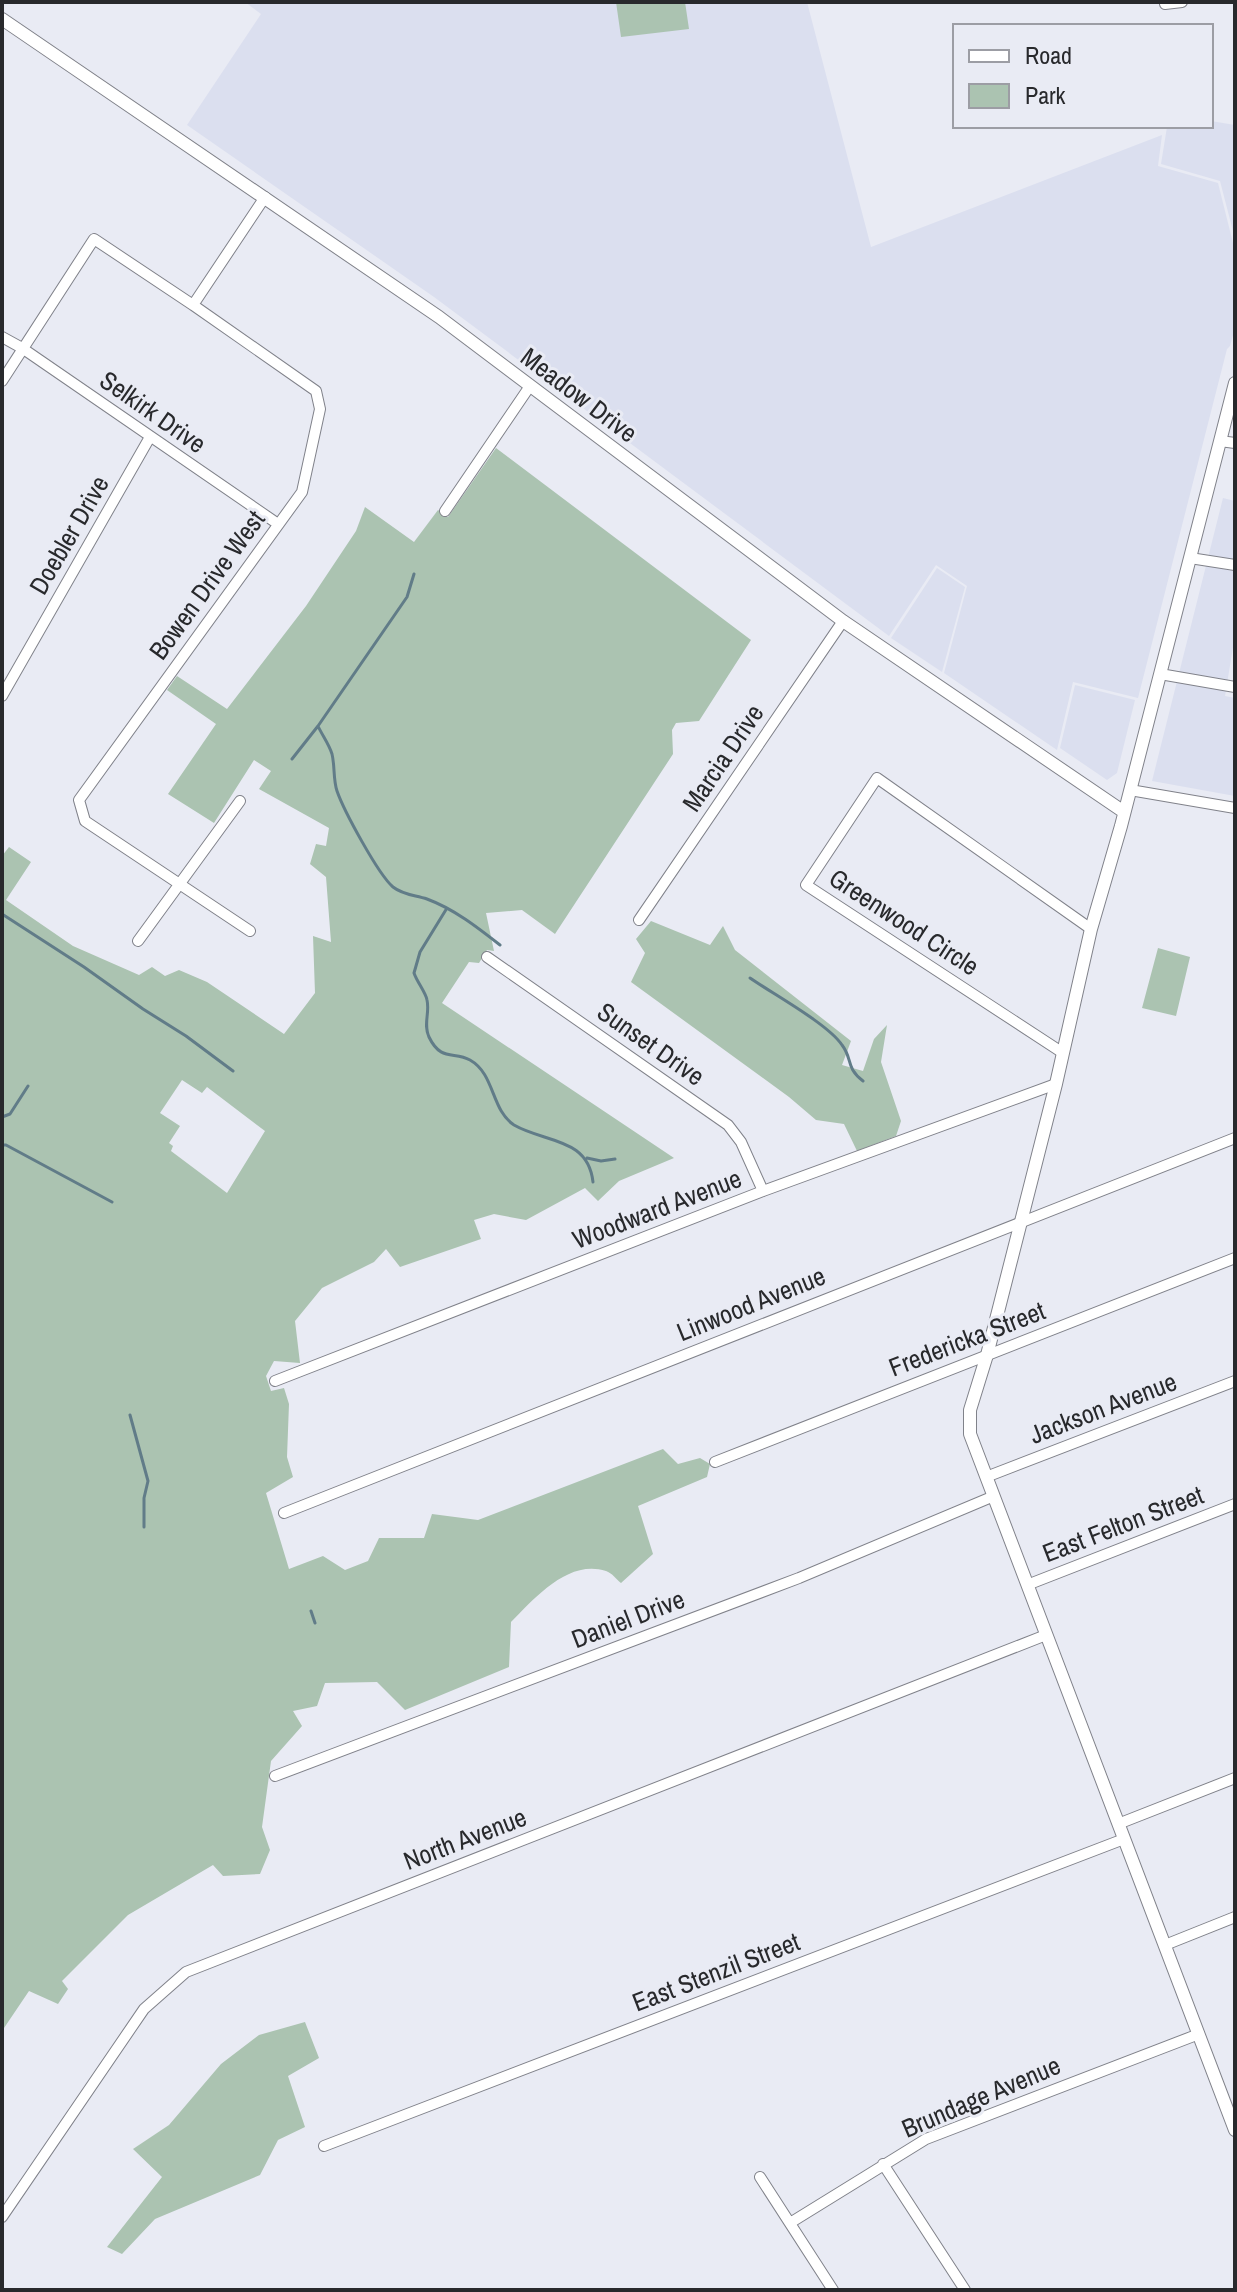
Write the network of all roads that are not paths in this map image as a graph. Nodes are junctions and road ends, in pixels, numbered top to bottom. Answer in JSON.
{"nodes":[{"id":1,"x":1182,"y":2,"type":"edge"},
{"id":2,"x":1165,"y":4,"type":"dead end"},
{"id":3,"x":2,"y":19,"type":"edge"},
{"id":4,"x":265,"y":197,"type":"junction"},
{"id":5,"x":193,"y":305,"type":"junction"},
{"id":6,"x":2,"y":337,"type":"edge"},
{"id":7,"x":22,"y":348,"type":"junction"},
{"id":8,"x":2,"y":381,"type":"edge"},
{"id":9,"x":1235,"y":383,"type":"edge"},
{"id":10,"x":530,"y":386,"type":"junction"},
{"id":11,"x":150,"y":437,"type":"junction"},
{"id":12,"x":1220,"y":441,"type":"junction"},
{"id":13,"x":1235,"y":443,"type":"edge"},
{"id":14,"x":445,"y":511,"type":"dead end"},
{"id":15,"x":278,"y":524,"type":"junction"},
{"id":16,"x":1190,"y":558,"type":"junction"},
{"id":17,"x":1235,"y":565,"type":"edge"},
{"id":18,"x":843,"y":621,"type":"junction"},
{"id":19,"x":1160,"y":674,"type":"junction"},
{"id":20,"x":1235,"y":687,"type":"edge"},
{"id":21,"x":2,"y":696,"type":"edge"},
{"id":22,"x":1130,"y":790,"type":"junction"},
{"id":23,"x":240,"y":801,"type":"dead end"},
{"id":24,"x":1235,"y":808,"type":"edge"},
{"id":25,"x":1124,"y":812,"type":"junction"},
{"id":26,"x":179,"y":883,"type":"junction"},
{"id":27,"x":639,"y":920,"type":"dead end"},
{"id":28,"x":1091,"y":929,"type":"junction"},
{"id":29,"x":250,"y":931,"type":"dead end"},
{"id":30,"x":138,"y":941,"type":"dead end"},
{"id":31,"x":487,"y":957,"type":"dead end"},
{"id":32,"x":1063,"y":1053,"type":"junction"},
{"id":33,"x":1056,"y":1084,"type":"junction"},
{"id":34,"x":1235,"y":1138,"type":"edge"},
{"id":35,"x":763,"y":1191,"type":"junction"},
{"id":36,"x":1020,"y":1221,"type":"junction"},
{"id":37,"x":1235,"y":1258,"type":"edge"},
{"id":38,"x":987,"y":1355,"type":"junction"},
{"id":39,"x":275,"y":1381,"type":"dead end"},
{"id":40,"x":1235,"y":1381,"type":"edge"},
{"id":41,"x":715,"y":1462,"type":"dead end"},
{"id":42,"x":986,"y":1477,"type":"junction"},
{"id":43,"x":994,"y":1496,"type":"junction"},
{"id":44,"x":1235,"y":1504,"type":"edge"},
{"id":45,"x":284,"y":1513,"type":"dead end"},
{"id":46,"x":1027,"y":1585,"type":"junction"},
{"id":47,"x":1046,"y":1635,"type":"junction"},
{"id":48,"x":275,"y":1776,"type":"dead end"},
{"id":49,"x":1235,"y":1778,"type":"edge"},
{"id":50,"x":1118,"y":1824,"type":"junction"},
{"id":51,"x":1124,"y":1839,"type":"junction"},
{"id":52,"x":1235,"y":1917,"type":"edge"},
{"id":53,"x":1165,"y":1945,"type":"junction"},
{"id":54,"x":1199,"y":2034,"type":"junction"},
{"id":55,"x":1235,"y":2130,"type":"edge"},
{"id":56,"x":324,"y":2146,"type":"dead end"},
{"id":57,"x":883,"y":2164,"type":"junction"},
{"id":58,"x":760,"y":2177,"type":"dead end"},
{"id":59,"x":2,"y":2217,"type":"edge"},
{"id":60,"x":790,"y":2223,"type":"junction"},
{"id":61,"x":833,"y":2290,"type":"edge"},
{"id":62,"x":965,"y":2290,"type":"edge"}],
"edges":[{"from":1,"to":2,"type":"street"},
{"from":3,"to":4,"type":"street","name":"Meadow Drive"},
{"from":4,"to":5,"type":"street"},
{"from":4,"to":10,"type":"street","name":"Meadow Drive"},
{"from":5,"to":7,"type":"street","name":"Bowen Drive West"},
{"from":5,"to":15,"type":"street","name":"Bowen Drive West"},
{"from":6,"to":7,"type":"street","name":"Selkirk Drive"},
{"from":7,"to":8,"type":"street"},
{"from":7,"to":11,"type":"street","name":"Selkirk Drive"},
{"from":9,"to":12,"type":"street"},
{"from":10,"to":14,"type":"street"},
{"from":10,"to":18,"type":"street","name":"Meadow Drive"},
{"from":11,"to":15,"type":"street","name":"Selkirk Drive"},
{"from":11,"to":21,"type":"street","name":"Doebler Drive"},
{"from":12,"to":13,"type":"street"},
{"from":12,"to":16,"type":"street"},
{"from":15,"to":26,"type":"street","name":"Bowen Drive West"},
{"from":16,"to":17,"type":"street"},
{"from":16,"to":19,"type":"street"},
{"from":18,"to":25,"type":"street","name":"Meadow Drive"},
{"from":18,"to":27,"type":"street","name":"Marcia Drive"},
{"from":19,"to":20,"type":"street"},
{"from":19,"to":22,"type":"street"},
{"from":22,"to":24,"type":"street"},
{"from":22,"to":25,"type":"street"},
{"from":23,"to":26,"type":"street"},
{"from":25,"to":28,"type":"street"},
{"from":26,"to":29,"type":"street"},
{"from":26,"to":30,"type":"street"},
{"from":28,"to":32,"type":"street"},
{"from":28,"to":32,"type":"street","name":"Greenwood Circle"},
{"from":31,"to":35,"type":"street","name":"Sunset Drive"},
{"from":32,"to":33,"type":"street"},
{"from":33,"to":35,"type":"street","name":"Woodward Avenue"},
{"from":33,"to":36,"type":"street"},
{"from":34,"to":36,"type":"street","name":"Linwood Avenue"},
{"from":35,"to":39,"type":"street","name":"Woodward Avenue"},
{"from":36,"to":38,"type":"street"},
{"from":36,"to":45,"type":"street","name":"Linwood Avenue"},
{"from":37,"to":38,"type":"street","name":"Fredericka Street"},
{"from":38,"to":41,"type":"street","name":"Fredericka Street"},
{"from":38,"to":42,"type":"street"},
{"from":40,"to":42,"type":"street","name":"Jackson Avenue"},
{"from":42,"to":43,"type":"street"},
{"from":43,"to":46,"type":"street"},
{"from":43,"to":48,"type":"street","name":"Daniel Drive"},
{"from":44,"to":46,"type":"street","name":"East Felton Street"},
{"from":46,"to":47,"type":"street"},
{"from":47,"to":50,"type":"street"},
{"from":47,"to":59,"type":"street","name":"North Avenue"},
{"from":49,"to":50,"type":"street"},
{"from":50,"to":51,"type":"street"},
{"from":51,"to":53,"type":"street"},
{"from":51,"to":56,"type":"street","name":"East Stenzil Street"},
{"from":52,"to":53,"type":"street"},
{"from":53,"to":54,"type":"street"},
{"from":54,"to":55,"type":"street"},
{"from":54,"to":57,"type":"street","name":"Brundage Avenue"},
{"from":57,"to":60,"type":"street","name":"Brundage Avenue"},
{"from":57,"to":62,"type":"street"},
{"from":58,"to":60,"type":"street"},
{"from":60,"to":61,"type":"street"}]}
